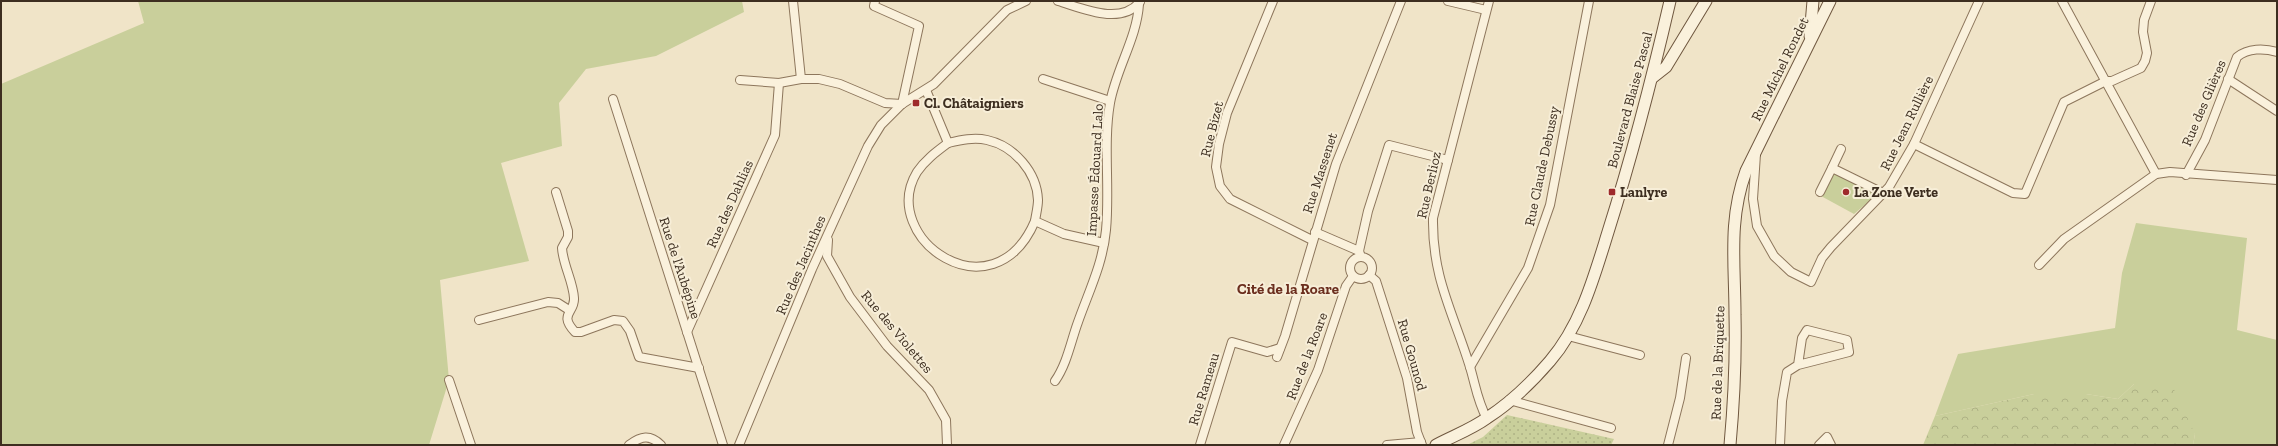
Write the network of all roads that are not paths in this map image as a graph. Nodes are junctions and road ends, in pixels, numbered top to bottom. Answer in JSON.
{"nodes":[{"id":1,"x":793,"y":1,"type":"edge"},
{"id":2,"x":875,"y":1,"type":"edge"},
{"id":3,"x":1026,"y":1,"type":"edge"},
{"id":4,"x":1058,"y":1,"type":"edge"},
{"id":5,"x":1273,"y":1,"type":"edge"},
{"id":6,"x":1400,"y":1,"type":"edge"},
{"id":7,"x":1448,"y":1,"type":"edge"},
{"id":8,"x":1489,"y":1,"type":"edge"},
{"id":9,"x":1589,"y":1,"type":"edge"},
{"id":10,"x":1670,"y":1,"type":"edge"},
{"id":11,"x":1706,"y":1,"type":"edge"},
{"id":12,"x":1813,"y":1,"type":"edge"},
{"id":13,"x":1830,"y":1,"type":"edge"},
{"id":14,"x":1979,"y":1,"type":"edge"},
{"id":15,"x":2062,"y":1,"type":"edge"},
{"id":16,"x":2151,"y":1,"type":"edge"},
{"id":17,"x":1140,"y":2,"type":"edge"},
{"id":18,"x":1486,"y":10,"type":"junction"},
{"id":19,"x":1810,"y":42,"type":"junction"},
{"id":20,"x":2277,"y":52,"type":"edge"},
{"id":21,"x":1652,"y":78,"type":"junction"},
{"id":22,"x":801,"y":79,"type":"junction"},
{"id":23,"x":1043,"y":79,"type":"dead end"},
{"id":24,"x":2228,"y":79,"type":"junction"},
{"id":25,"x":740,"y":80,"type":"dead end"},
{"id":26,"x":2106,"y":81,"type":"junction"},
{"id":27,"x":779,"y":83,"type":"junction"},
{"id":28,"x":926,"y":90,"type":"junction"},
{"id":29,"x":612,"y":99,"type":"dead end"},
{"id":30,"x":1110,"y":101,"type":"junction"},
{"id":31,"x":902,"y":104,"type":"junction"},
{"id":32,"x":2277,"y":110,"type":"edge"},
{"id":33,"x":948,"y":143,"type":"junction"},
{"id":34,"x":1914,"y":144,"type":"junction"},
{"id":35,"x":1841,"y":149,"type":"dead end"},
{"id":36,"x":1756,"y":151,"type":"junction"},
{"id":37,"x":1448,"y":160,"type":"junction"},
{"id":38,"x":1832,"y":168,"type":"junction"},
{"id":39,"x":2156,"y":174,"type":"junction"},
{"id":40,"x":2186,"y":175,"type":"junction"},
{"id":41,"x":2277,"y":180,"type":"edge"},
{"id":42,"x":556,"y":192,"type":"dead end"},
{"id":43,"x":1820,"y":192,"type":"dead end"},
{"id":44,"x":1883,"y":193,"type":"junction"},
{"id":45,"x":1035,"y":221,"type":"junction"},
{"id":46,"x":828,"y":235,"type":"junction"},
{"id":47,"x":1314,"y":236,"type":"junction"},
{"id":48,"x":1104,"y":243,"type":"junction"},
{"id":49,"x":1360,"y":254,"type":"junction"},
{"id":50,"x":2039,"y":265,"type":"dead end"},
{"id":51,"x":1369,"y":275,"type":"junction"},
{"id":52,"x":1353,"y":276,"type":"junction"},
{"id":53,"x":1735,"y":281,"type":"joint"},
{"id":54,"x":569,"y":310,"type":"junction"},
{"id":55,"x":479,"y":320,"type":"dead end"},
{"id":56,"x":687,"y":332,"type":"junction"},
{"id":57,"x":1568,"y":336,"type":"junction"},
{"id":58,"x":1280,"y":348,"type":"junction"},
{"id":59,"x":1640,"y":356,"type":"dead end"},
{"id":60,"x":1277,"y":357,"type":"dead end"},
{"id":61,"x":1686,"y":358,"type":"dead end"},
{"id":62,"x":1798,"y":365,"type":"junction"},
{"id":63,"x":1470,"y":367,"type":"junction"},
{"id":64,"x":699,"y":368,"type":"junction"},
{"id":65,"x":449,"y":380,"type":"dead end"},
{"id":66,"x":1055,"y":381,"type":"dead end"},
{"id":67,"x":1509,"y":400,"type":"junction"},
{"id":68,"x":1487,"y":419,"type":"junction"},
{"id":69,"x":1611,"y":428,"type":"dead end"},
{"id":70,"x":1422,"y":444,"type":"edge"},
{"id":71,"x":471,"y":445,"type":"edge"},
{"id":72,"x":629,"y":445,"type":"edge"},
{"id":73,"x":661,"y":445,"type":"edge"},
{"id":74,"x":723,"y":445,"type":"edge"},
{"id":75,"x":739,"y":445,"type":"edge"},
{"id":76,"x":947,"y":445,"type":"edge"},
{"id":77,"x":1200,"y":445,"type":"edge"},
{"id":78,"x":1284,"y":445,"type":"edge"},
{"id":79,"x":1387,"y":445,"type":"edge"},
{"id":80,"x":1436,"y":445,"type":"edge"},
{"id":81,"x":1668,"y":445,"type":"edge"},
{"id":82,"x":1730,"y":445,"type":"edge"},
{"id":83,"x":1780,"y":445,"type":"edge"},
{"id":84,"x":1819,"y":445,"type":"edge"},
{"id":85,"x":1831,"y":445,"type":"edge"}],
"edges":[{"from":1,"to":22,"type":"street"},
{"from":2,"to":31,"type":"street"},
{"from":3,"to":28,"type":"street","name":"Rue des Jacinthes"},
{"from":4,"to":17,"type":"street"},
{"from":5,"to":47,"type":"street","name":"Rue Bizet"},
{"from":6,"to":47,"type":"street","name":"Rue Massenet"},
{"from":7,"to":18,"type":"street"},
{"from":8,"to":18,"type":"street","name":"Rue Berlioz"},
{"from":9,"to":63,"type":"street","name":"Rue Claude Debussy"},
{"from":10,"to":21,"type":"main road","name":"Boulevard Blaise Pascal"},
{"from":11,"to":21,"type":"main road"},
{"from":12,"to":19,"type":"main road"},
{"from":13,"to":19,"type":"main road","name":"Rue Michel Rondet"},
{"from":14,"to":34,"type":"street","name":"Rue Jean Rullière"},
{"from":15,"to":26,"type":"street"},
{"from":16,"to":26,"type":"street"},
{"from":17,"to":30,"type":"street","name":"Impasse Édouard Lalo"},
{"from":18,"to":37,"type":"street","name":"Rue Berlioz"},
{"from":19,"to":36,"type":"main road","name":"Rue Michel Rondet"},
{"from":20,"to":24,"type":"street","name":"Rue des Glières"},
{"from":21,"to":57,"type":"main road","name":"Boulevard Blaise Pascal"},
{"from":22,"to":27,"type":"street"},
{"from":22,"to":31,"type":"street"},
{"from":23,"to":30,"type":"street"},
{"from":24,"to":32,"type":"street"},
{"from":24,"to":40,"type":"street","name":"Rue des Glières"},
{"from":25,"to":27,"type":"street"},
{"from":26,"to":34,"type":"street"},
{"from":26,"to":39,"type":"street"},
{"from":27,"to":56,"type":"street","name":"Rue des Dahlias"},
{"from":28,"to":31,"type":"street","name":"Rue des Jacinthes"},
{"from":28,"to":33,"type":"street"},
{"from":29,"to":56,"type":"street","name":"Rue de l'Aubépine"},
{"from":30,"to":48,"type":"street","name":"Impasse Édouard Lalo"},
{"from":31,"to":46,"type":"street","name":"Rue des Jacinthes"},
{"from":33,"to":45,"type":"street"},
{"from":33,"to":45,"type":"street"},
{"from":34,"to":44,"type":"street","name":"Rue Jean Rullière"},
{"from":35,"to":38,"type":"street"},
{"from":36,"to":44,"type":"street","name":"Rue Jean Rullière"},
{"from":36,"to":53,"type":"main road","name":"Rue Michel Rondet"},
{"from":37,"to":49,"type":"street","name":"Rue de la Roare"},
{"from":37,"to":63,"type":"street","name":"Rue Berlioz"},
{"from":38,"to":43,"type":"street"},
{"from":38,"to":44,"type":"street"},
{"from":39,"to":40,"type":"street"},
{"from":39,"to":50,"type":"street"},
{"from":40,"to":41,"type":"street"},
{"from":42,"to":54,"type":"street"},
{"from":45,"to":48,"type":"street"},
{"from":46,"to":75,"type":"street","name":"Rue des Jacinthes"},
{"from":46,"to":76,"type":"street","name":"Rue des Violettes"},
{"from":47,"to":49,"type":"street","name":"Rue Bizet"},
{"from":47,"to":58,"type":"street","name":"Rue Massenet"},
{"from":48,"to":66,"type":"street","name":"Impasse Édouard Lalo"},
{"from":49,"to":51,"type":"street"},
{"from":49,"to":52,"type":"street","name":"Rue de la Roare"},
{"from":51,"to":52,"type":"street"},
{"from":51,"to":70,"type":"street","name":"Rue Gounod"},
{"from":52,"to":78,"type":"street","name":"Rue de la Roare"},
{"from":53,"to":82,"type":"main road","name":"Rue de la Briquette"},
{"from":54,"to":55,"type":"street"},
{"from":54,"to":64,"type":"street"},
{"from":56,"to":64,"type":"street","name":"Rue de l'Aubépine"},
{"from":57,"to":59,"type":"street"},
{"from":57,"to":67,"type":"main road","name":"Boulevard Blaise Pascal"},
{"from":58,"to":60,"type":"street","name":"Rue Massenet"},
{"from":58,"to":77,"type":"street","name":"Rue Rameau"},
{"from":61,"to":81,"type":"street"},
{"from":62,"to":62,"type":"street"},
{"from":62,"to":83,"type":"street"},
{"from":63,"to":68,"type":"street","name":"Rue Berlioz"},
{"from":64,"to":74,"type":"street","name":"Rue de l'Aubépine"},
{"from":65,"to":71,"type":"street"},
{"from":67,"to":68,"type":"main road","name":"Boulevard Blaise Pascal"},
{"from":67,"to":69,"type":"street"},
{"from":68,"to":80,"type":"main road","name":"Boulevard Blaise Pascal"},
{"from":70,"to":79,"type":"street"},
{"from":72,"to":73,"type":"street"},
{"from":84,"to":85,"type":"street"}]}
